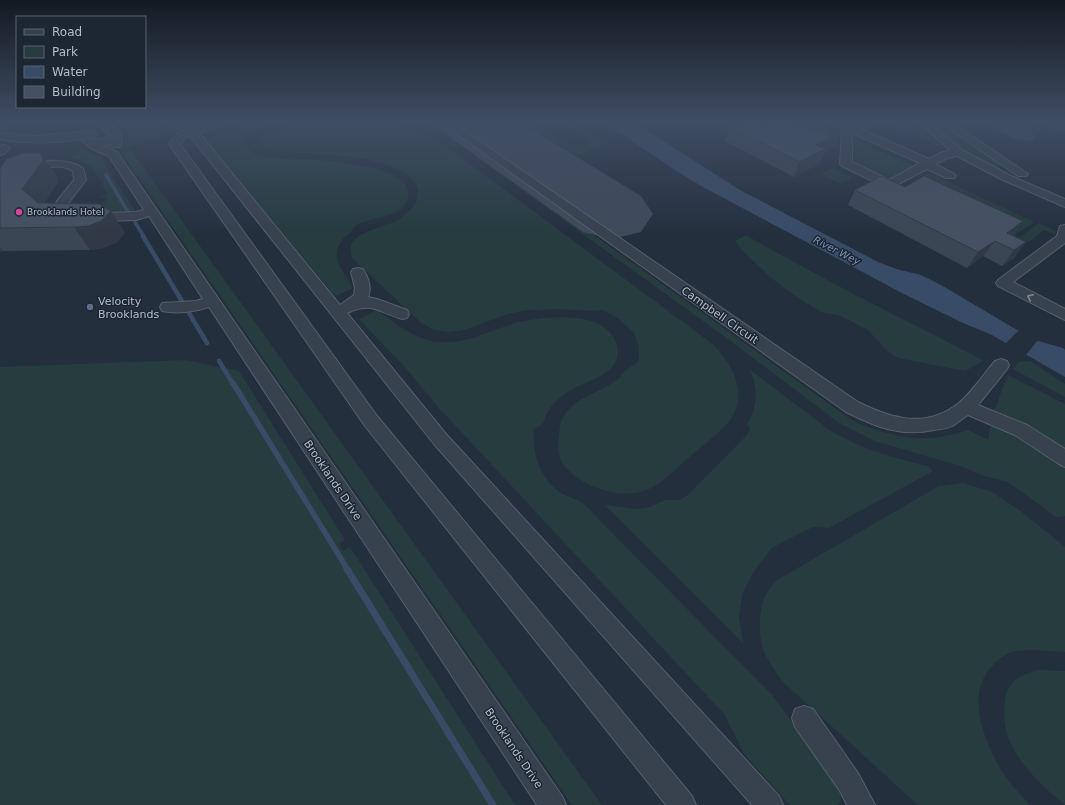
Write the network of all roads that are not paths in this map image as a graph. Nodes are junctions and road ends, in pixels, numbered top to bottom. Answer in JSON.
{"nodes":[{"id":1,"x":121,"y":159,"type":"edge"},
{"id":2,"x":184,"y":159,"type":"edge"},
{"id":3,"x":213,"y":159,"type":"edge"},
{"id":4,"x":498,"y":159,"type":"edge"},
{"id":5,"x":846,"y":159,"type":"edge"},
{"id":6,"x":917,"y":159,"type":"edge"},
{"id":7,"x":938,"y":159,"type":"edge"},
{"id":8,"x":970,"y":159,"type":"edge"},
{"id":9,"x":998,"y":159,"type":"edge"},
{"id":10,"x":928,"y":164,"type":"junction"},
{"id":11,"x":1012,"y":168,"type":"junction"},
{"id":12,"x":18,"y":172,"type":"edge"},
{"id":13,"x":996,"y":172,"type":"junction"},
{"id":14,"x":950,"y":176,"type":"dead end"},
{"id":15,"x":1065,"y":195,"type":"edge"},
{"id":16,"x":1065,"y":203,"type":"edge"},
{"id":17,"x":144,"y":214,"type":"junction"},
{"id":18,"x":1065,"y":229,"type":"edge"},
{"id":19,"x":358,"y":272,"type":"dead end"},
{"id":20,"x":357,"y":303,"type":"junction"},
{"id":21,"x":204,"y":304,"type":"junction"},
{"id":22,"x":167,"y":307,"type":"dead end"},
{"id":23,"x":337,"y":312,"type":"junction"},
{"id":24,"x":402,"y":314,"type":"dead end"},
{"id":25,"x":1065,"y":315,"type":"edge"},
{"id":26,"x":1000,"y":365,"type":"dead end"},
{"id":27,"x":966,"y":407,"type":"junction"},
{"id":28,"x":1065,"y":459,"type":"edge"},
{"id":29,"x":804,"y":718,"type":"dead end"},
{"id":30,"x":552,"y":805,"type":"edge"},
{"id":31,"x":683,"y":805,"type":"edge"},
{"id":32,"x":770,"y":805,"type":"edge"},
{"id":33,"x":862,"y":805,"type":"edge"}],
"edges":[{"from":1,"to":17,"type":"street","name":"Brooklands Drive"},
{"from":2,"to":31,"type":"street"},
{"from":3,"to":23,"type":"street"},
{"from":4,"to":27,"type":"street","name":"Campbell Circuit"},
{"from":5,"to":10,"type":"street"},
{"from":6,"to":10,"type":"street"},
{"from":7,"to":10,"type":"street"},
{"from":8,"to":13,"type":"street"},
{"from":9,"to":11,"type":"street"},
{"from":10,"to":14,"type":"street"},
{"from":11,"to":13,"type":"street"},
{"from":11,"to":15,"type":"street"},
{"from":12,"to":17,"type":"street"},
{"from":13,"to":16,"type":"street"},
{"from":17,"to":21,"type":"street","name":"Brooklands Drive"},
{"from":25,"to":18,"type":"street","one_way":true},
{"from":19,"to":20,"type":"street"},
{"from":20,"to":23,"type":"street"},
{"from":20,"to":24,"type":"street"},
{"from":21,"to":22,"type":"street"},
{"from":21,"to":30,"type":"street","name":"Brooklands Drive"},
{"from":23,"to":32,"type":"street"},
{"from":26,"to":27,"type":"street","name":"Campbell Circuit"},
{"from":27,"to":28,"type":"street"},
{"from":29,"to":33,"type":"street"}]}
